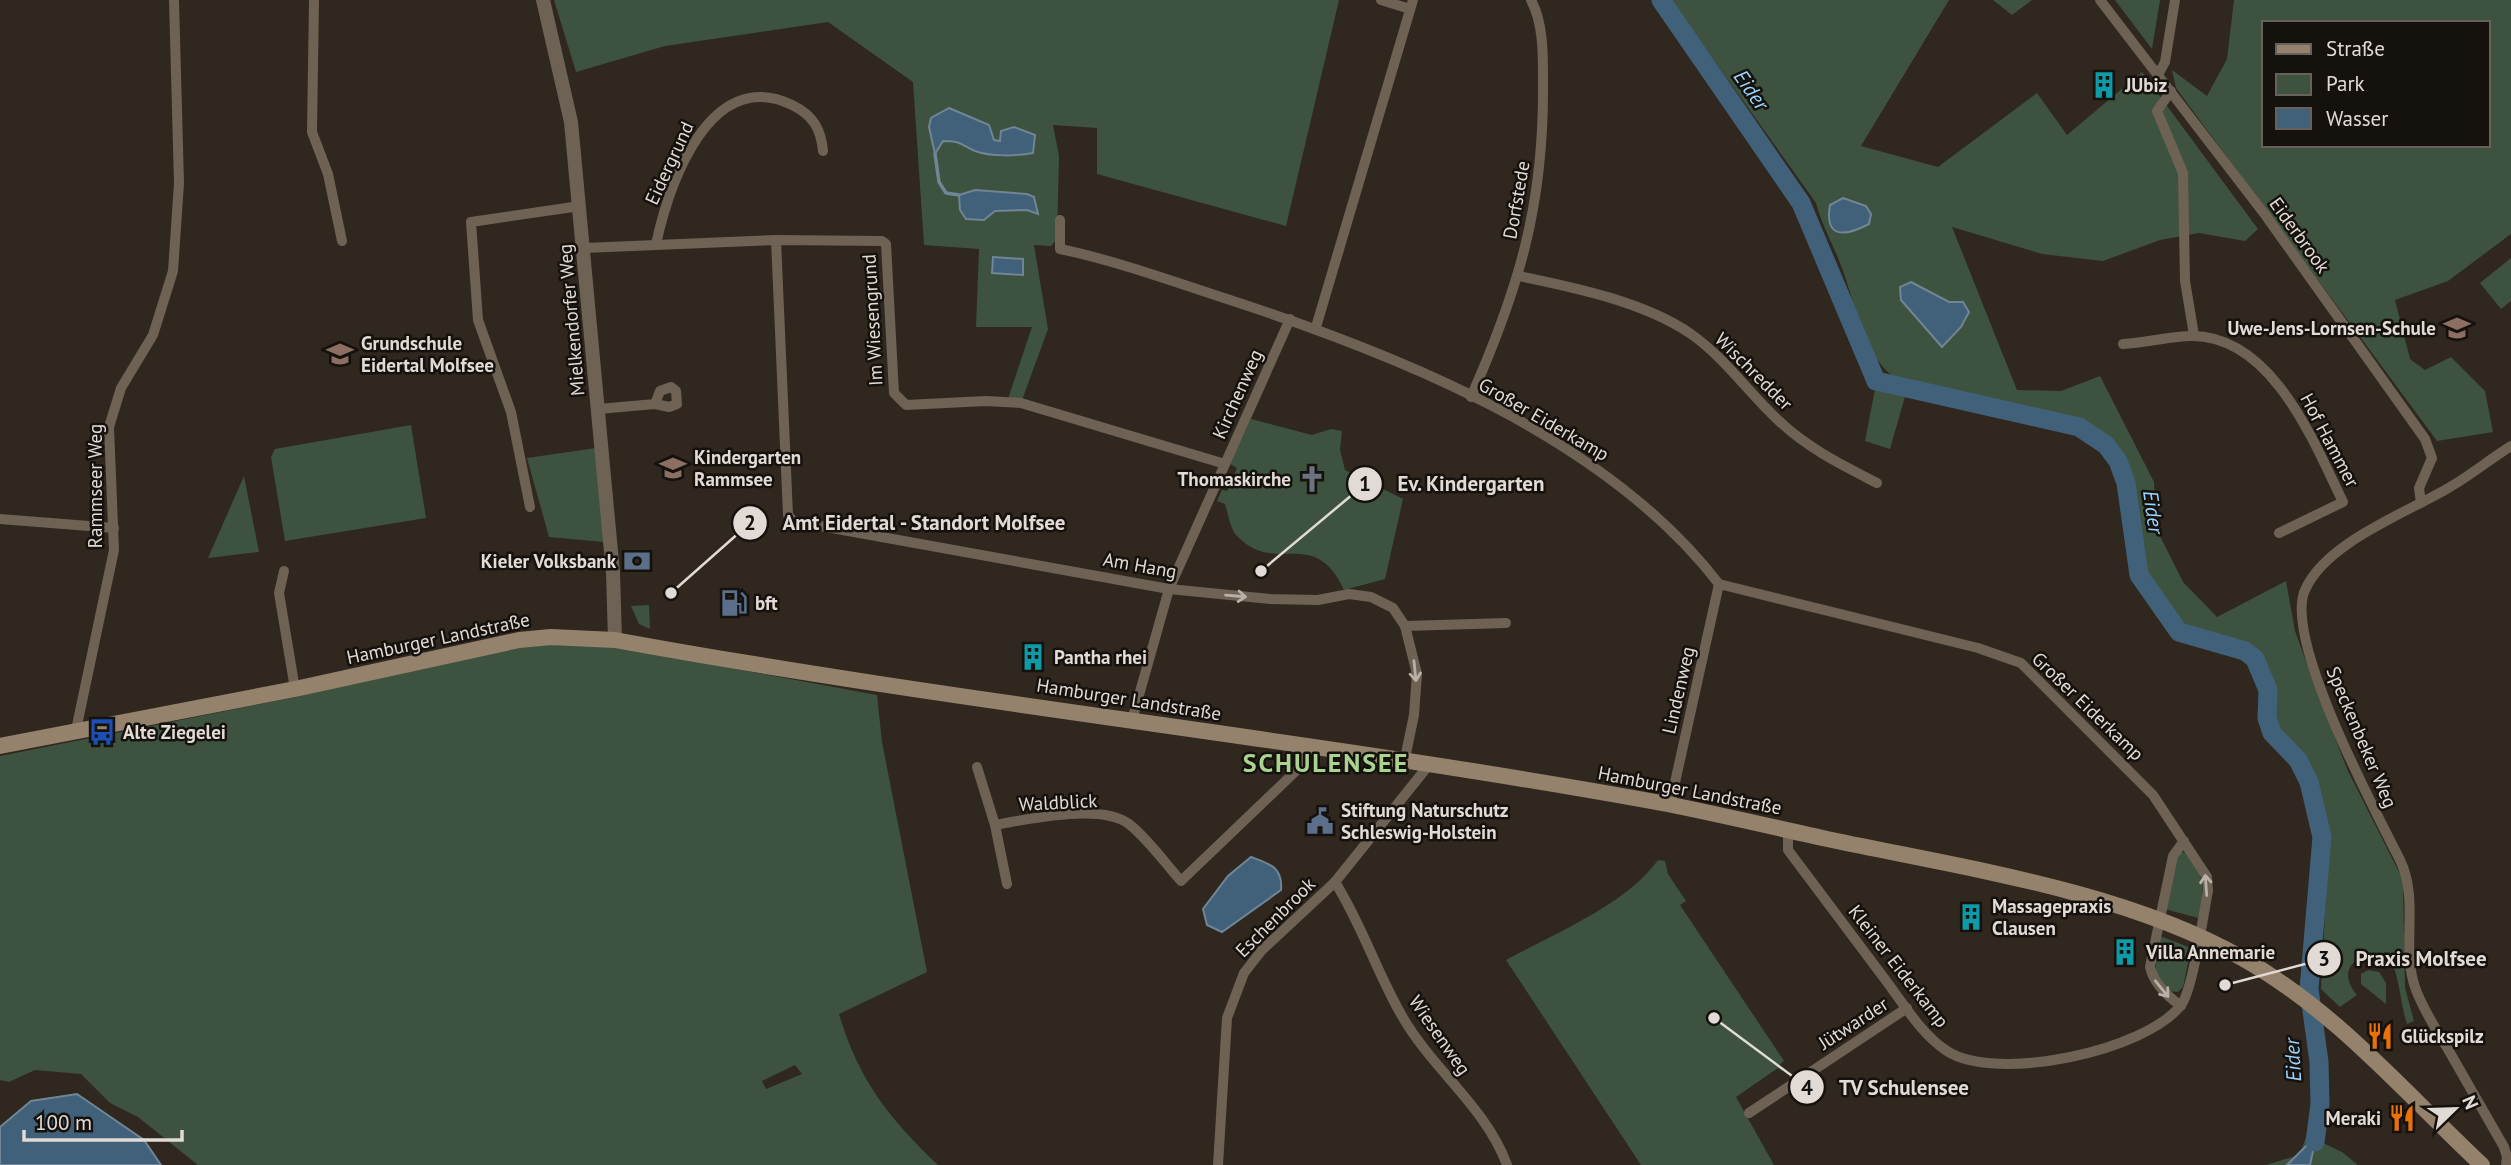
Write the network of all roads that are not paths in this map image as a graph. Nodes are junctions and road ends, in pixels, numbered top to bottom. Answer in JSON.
{"nodes":[{"id":1,"x":174,"y":0,"type":"edge"},
{"id":2,"x":314,"y":0,"type":"edge"},
{"id":3,"x":543,"y":0,"type":"edge"},
{"id":4,"x":1381,"y":0,"type":"edge"},
{"id":5,"x":1531,"y":0,"type":"edge"},
{"id":6,"x":2100,"y":0,"type":"edge"},
{"id":7,"x":2175,"y":0,"type":"edge"},
{"id":8,"x":1411,"y":5,"type":"edge"},
{"id":9,"x":2158,"y":75,"type":"junction"},
{"id":10,"x":2171,"y":91,"type":"junction"},
{"id":11,"x":823,"y":151,"type":"dead end"},
{"id":12,"x":580,"y":206,"type":"junction"},
{"id":13,"x":1060,"y":220,"type":"dead end"},
{"id":14,"x":776,"y":240,"type":"junction"},
{"id":15,"x":342,"y":241,"type":"dead end"},
{"id":16,"x":656,"y":244,"type":"junction"},
{"id":17,"x":584,"y":248,"type":"junction"},
{"id":18,"x":1519,"y":276,"type":"junction"},
{"id":19,"x":1290,"y":319,"type":"junction"},
{"id":20,"x":1316,"y":327,"type":"junction"},
{"id":21,"x":2194,"y":335,"type":"junction"},
{"id":22,"x":2123,"y":344,"type":"dead end"},
{"id":23,"x":1471,"y":397,"type":"junction"},
{"id":24,"x":655,"y":404,"type":"dead end"},
{"id":25,"x":598,"y":409,"type":"junction"},
{"id":26,"x":2510,"y":448,"type":"edge"},
{"id":27,"x":1225,"y":464,"type":"junction"},
{"id":28,"x":1877,"y":483,"type":"dead end"},
{"id":29,"x":2421,"y":503,"type":"junction"},
{"id":30,"x":530,"y":507,"type":"dead end"},
{"id":31,"x":0,"y":519,"type":"edge"},
{"id":32,"x":114,"y":528,"type":"junction"},
{"id":33,"x":2279,"y":533,"type":"dead end"},
{"id":34,"x":284,"y":571,"type":"dead end"},
{"id":35,"x":1719,"y":584,"type":"junction"},
{"id":36,"x":1169,"y":589,"type":"junction"},
{"id":37,"x":1506,"y":623,"type":"dead end"},
{"id":38,"x":1405,"y":626,"type":"junction"},
{"id":39,"x":615,"y":640,"type":"junction"},
{"id":40,"x":295,"y":689,"type":"junction"},
{"id":41,"x":1132,"y":720,"type":"junction"},
{"id":42,"x":76,"y":730,"type":"junction"},
{"id":43,"x":0,"y":746,"type":"edge"},
{"id":44,"x":1308,"y":748,"type":"junction"},
{"id":45,"x":1404,"y":763,"type":"junction"},
{"id":46,"x":1428,"y":766,"type":"junction"},
{"id":47,"x":977,"y":767,"type":"dead end"},
{"id":48,"x":1670,"y":805,"type":"junction"},
{"id":49,"x":995,"y":825,"type":"junction"},
{"id":50,"x":1788,"y":831,"type":"junction"},
{"id":51,"x":2184,"y":841,"type":"junction"},
{"id":52,"x":1335,"y":882,"type":"junction"},
{"id":53,"x":1007,"y":884,"type":"dead end"},
{"id":54,"x":2158,"y":918,"type":"junction"},
{"id":55,"x":2199,"y":936,"type":"junction"},
{"id":56,"x":2181,"y":1006,"type":"junction"},
{"id":57,"x":1907,"y":1008,"type":"junction"},
{"id":58,"x":1749,"y":1113,"type":"dead end"},
{"id":59,"x":1218,"y":1165,"type":"edge"},
{"id":60,"x":1507,"y":1165,"type":"edge"},
{"id":61,"x":2482,"y":1165,"type":"edge"},
{"id":62,"x":2506,"y":1165,"type":"edge"}],
"edges":[{"from":1,"to":32,"type":"street","name":"Rammseer Weg"},
{"from":2,"to":15,"type":"street"},
{"from":3,"to":12,"type":"street","name":"Mielkendorfer Weg"},
{"from":4,"to":8,"type":"street"},
{"from":5,"to":18,"type":"street","name":"Dorfstede"},
{"from":6,"to":9,"type":"street","name":"Eiderbrook"},
{"from":7,"to":9,"type":"street"},
{"from":8,"to":20,"type":"street"},
{"from":9,"to":10,"type":"street","name":"Eiderbrook"},
{"from":10,"to":21,"type":"street"},
{"from":10,"to":29,"type":"street","name":"Eiderbrook"},
{"from":11,"to":16,"type":"street","name":"Eidergrund"},
{"from":12,"to":17,"type":"street","name":"Mielkendorfer Weg"},
{"from":12,"to":30,"type":"street"},
{"from":13,"to":19,"type":"street","name":"Großer Eiderkamp"},
{"from":14,"to":16,"type":"street","name":"Im Wiesengrund"},
{"from":14,"to":27,"type":"street","name":"Im Wiesengrund"},
{"from":14,"to":36,"type":"street","name":"Am Hang"},
{"from":16,"to":17,"type":"street","name":"Im Wiesengrund"},
{"from":17,"to":25,"type":"street","name":"Mielkendorfer Weg"},
{"from":18,"to":23,"type":"street","name":"Dorfstede"},
{"from":18,"to":28,"type":"street","name":"Wischredder"},
{"from":19,"to":20,"type":"street","name":"Großer Eiderkamp"},
{"from":19,"to":27,"type":"street","name":"Kirchenweg"},
{"from":20,"to":23,"type":"street","name":"Großer Eiderkamp"},
{"from":21,"to":22,"type":"street","name":"Hof Hammer"},
{"from":21,"to":33,"type":"street","name":"Hof Hammer"},
{"from":23,"to":35,"type":"street","name":"Großer Eiderkamp"},
{"from":24,"to":25,"type":"street"},
{"from":25,"to":39,"type":"street","name":"Mielkendorfer Weg"},
{"from":26,"to":29,"type":"street","name":"Speckenbeker Weg"},
{"from":27,"to":36,"type":"street","name":"Kirchenweg"},
{"from":29,"to":62,"type":"street","name":"Speckenbeker Weg"},
{"from":31,"to":32,"type":"street"},
{"from":32,"to":42,"type":"street","name":"Rammseer Weg"},
{"from":34,"to":40,"type":"street"},
{"from":35,"to":48,"type":"street","name":"Lindenweg"},
{"from":35,"to":51,"type":"street","name":"Großer Eiderkamp"},
{"from":36,"to":38,"type":"street","name":"Am Hang","one_way":true},
{"from":36,"to":41,"type":"street","name":"Kirchenweg"},
{"from":37,"to":38,"type":"street"},
{"from":38,"to":45,"type":"street","one_way":true},
{"from":39,"to":40,"type":"main road","name":"Hamburger Landstraße"},
{"from":39,"to":41,"type":"main road","name":"Hamburger Landstraße"},
{"from":40,"to":42,"type":"main road","name":"Hamburger Landstraße"},
{"from":41,"to":44,"type":"main road","name":"Hamburger Landstraße"},
{"from":42,"to":43,"type":"main road","name":"Hamburger Landstraße"},
{"from":44,"to":45,"type":"main road","name":"Hamburger Landstraße"},
{"from":44,"to":49,"type":"street","name":"Waldblick"},
{"from":45,"to":46,"type":"main road","name":"Hamburger Landstraße"},
{"from":46,"to":48,"type":"main road","name":"Hamburger Landstraße"},
{"from":46,"to":52,"type":"street","name":"Eschenbrook"},
{"from":47,"to":49,"type":"street","name":"Waldblick"},
{"from":48,"to":50,"type":"main road","name":"Hamburger Landstraße"},
{"from":49,"to":53,"type":"street","name":"Waldblick"},
{"from":50,"to":54,"type":"main road","name":"Hamburger Landstraße"},
{"from":50,"to":57,"type":"street","name":"Kleiner Eiderkamp"},
{"from":51,"to":54,"type":"street"},
{"from":55,"to":51,"type":"street","name":"Großer Eiderkamp","one_way":true},
{"from":52,"to":59,"type":"street","name":"Eschenbrook"},
{"from":52,"to":60,"type":"street","name":"Wiesenweg"},
{"from":54,"to":55,"type":"main road","name":"Hamburger Landstraße"},
{"from":54,"to":56,"type":"street","one_way":true},
{"from":55,"to":56,"type":"street"},
{"from":55,"to":61,"type":"main road","name":"Hamburger Landstraße"},
{"from":56,"to":57,"type":"street","name":"Kleiner Eiderkamp"},
{"from":57,"to":58,"type":"street","name":"Jütwarder"}]}
